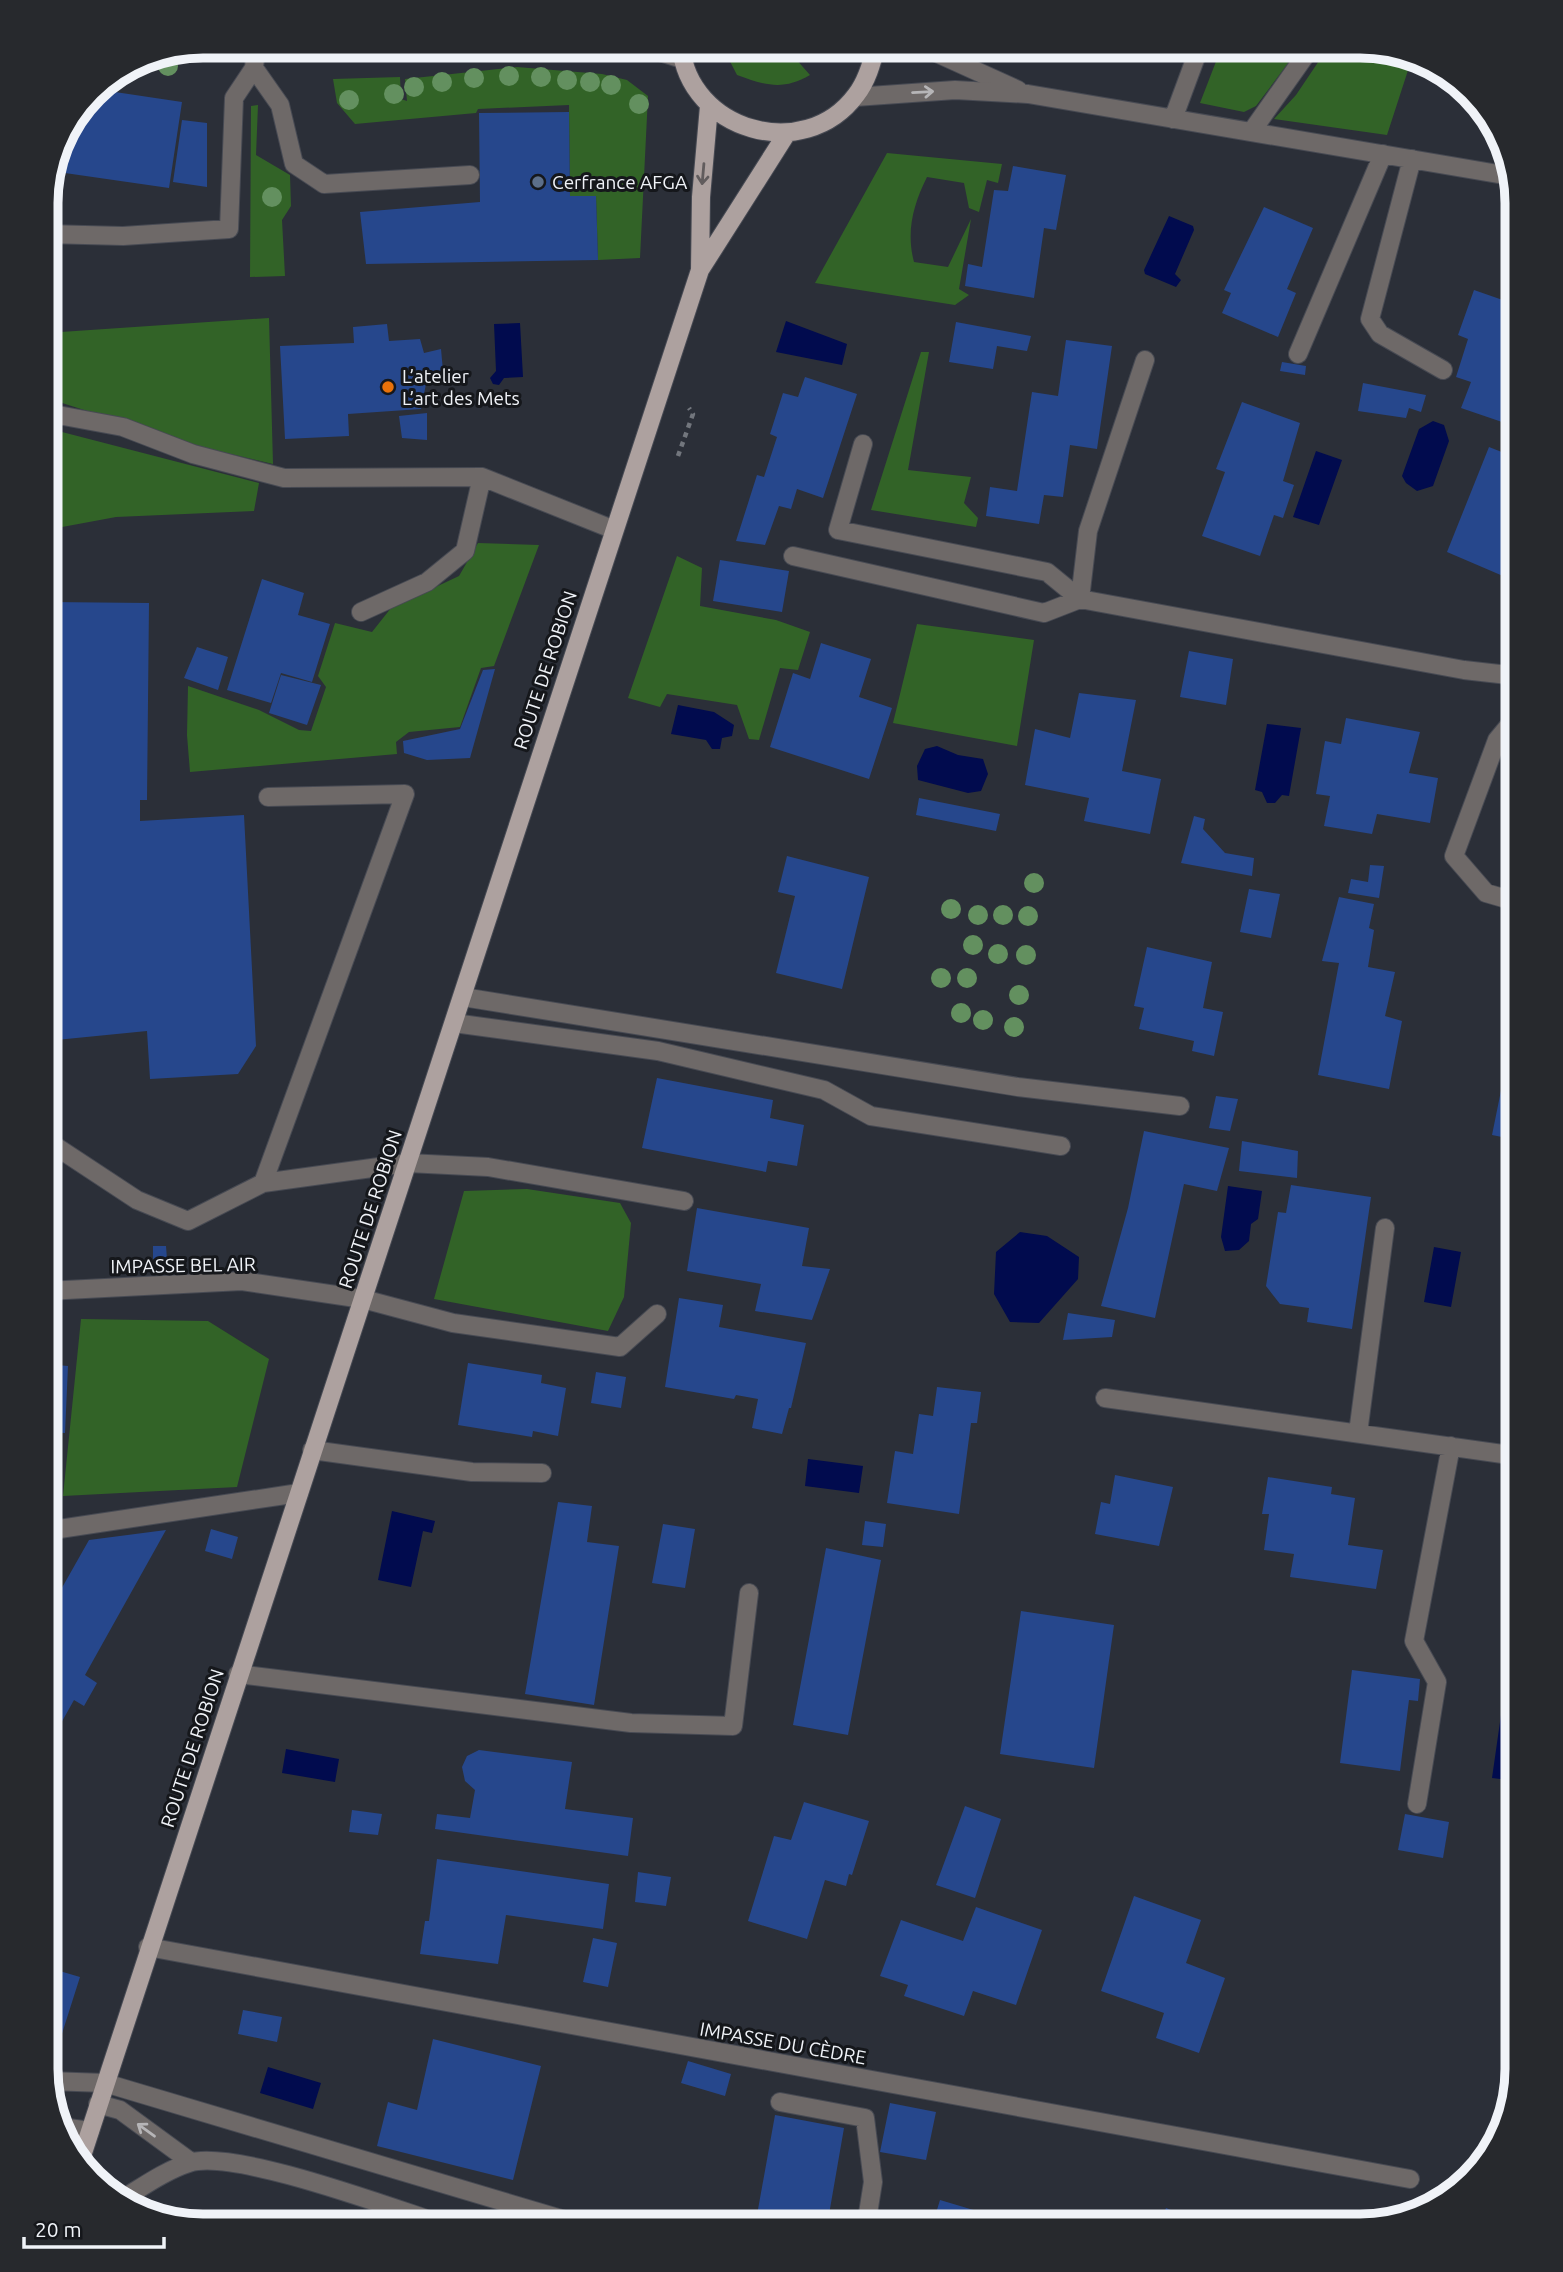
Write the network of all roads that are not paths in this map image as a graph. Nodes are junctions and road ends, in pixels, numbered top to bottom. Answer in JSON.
{"nodes":[{"id":1,"x":255,"y":58,"type":"edge"},
{"id":2,"x":683,"y":58,"type":"edge"},
{"id":3,"x":873,"y":58,"type":"edge"},
{"id":4,"x":948,"y":58,"type":"edge"},
{"id":5,"x":1196,"y":58,"type":"edge"},
{"id":6,"x":1305,"y":58,"type":"edge"},
{"id":7,"x":254,"y":68,"type":"junction"},
{"id":8,"x":1028,"y":94,"type":"junction"},
{"id":9,"x":855,"y":97,"type":"junction"},
{"id":10,"x":709,"y":106,"type":"junction"},
{"id":11,"x":1173,"y":118,"type":"junction"},
{"id":12,"x":1252,"y":131,"type":"junction"},
{"id":13,"x":787,"y":133,"type":"junction"},
{"id":14,"x":1383,"y":154,"type":"junction"},
{"id":15,"x":1412,"y":159,"type":"junction"},
{"id":16,"x":470,"y":175,"type":"dead end"},
{"id":17,"x":1502,"y":175,"type":"edge"},
{"id":18,"x":58,"y":234,"type":"edge"},
{"id":19,"x":699,"y":270,"type":"junction"},
{"id":20,"x":1298,"y":354,"type":"dead end"},
{"id":21,"x":1145,"y":360,"type":"dead end"},
{"id":22,"x":1443,"y":370,"type":"dead end"},
{"id":23,"x":58,"y":415,"type":"dead end"},
{"id":24,"x":863,"y":443,"type":"dead end"},
{"id":25,"x":482,"y":477,"type":"junction"},
{"id":26,"x":612,"y":529,"type":"junction"},
{"id":27,"x":793,"y":556,"type":"dead end"},
{"id":28,"x":1080,"y":599,"type":"junction"},
{"id":29,"x":361,"y":612,"type":"dead end"},
{"id":30,"x":1505,"y":674,"type":"edge"},
{"id":31,"x":1505,"y":730,"type":"edge"},
{"id":32,"x":268,"y":797,"type":"dead end"},
{"id":33,"x":1505,"y":899,"type":"edge"},
{"id":34,"x":463,"y":997,"type":"junction"},
{"id":35,"x":454,"y":1023,"type":"junction"},
{"id":36,"x":1180,"y":1106,"type":"dead end"},
{"id":37,"x":1060,"y":1146,"type":"dead end"},
{"id":38,"x":58,"y":1148,"type":"edge"},
{"id":39,"x":408,"y":1163,"type":"junction"},
{"id":40,"x":263,"y":1183,"type":"junction"},
{"id":41,"x":684,"y":1201,"type":"dead end"},
{"id":42,"x":1385,"y":1228,"type":"dead end"},
{"id":43,"x":58,"y":1290,"type":"edge"},
{"id":44,"x":363,"y":1299,"type":"junction"},
{"id":45,"x":657,"y":1314,"type":"dead end"},
{"id":46,"x":1105,"y":1398,"type":"dead end"},
{"id":47,"x":1358,"y":1433,"type":"junction"},
{"id":48,"x":1451,"y":1446,"type":"junction"},
{"id":49,"x":312,"y":1450,"type":"junction"},
{"id":50,"x":1505,"y":1454,"type":"edge"},
{"id":51,"x":542,"y":1473,"type":"dead end"},
{"id":52,"x":299,"y":1493,"type":"junction"},
{"id":53,"x":58,"y":1529,"type":"edge"},
{"id":54,"x":748,"y":1593,"type":"dead end"},
{"id":55,"x":238,"y":1674,"type":"junction"},
{"id":56,"x":1417,"y":1804,"type":"dead end"},
{"id":57,"x":148,"y":1947,"type":"junction"},
{"id":58,"x":59,"y":2081,"type":"edge"},
{"id":59,"x":105,"y":2083,"type":"junction"},
{"id":60,"x":780,"y":2102,"type":"dead end"},
{"id":61,"x":98,"y":2104,"type":"junction"},
{"id":62,"x":71,"y":2128,"type":"edge"},
{"id":63,"x":90,"y":2131,"type":"junction"},
{"id":64,"x":83,"y":2152,"type":"edge"},
{"id":65,"x":191,"y":2162,"type":"junction"},
{"id":66,"x":1410,"y":2179,"type":"dead end"},
{"id":67,"x":130,"y":2195,"type":"edge"},
{"id":68,"x":409,"y":2214,"type":"edge"},
{"id":69,"x":544,"y":2214,"type":"edge"},
{"id":70,"x":868,"y":2214,"type":"edge"}],
"edges":[{"from":1,"to":7,"type":"street"},
{"from":2,"to":10,"type":"main road"},
{"from":3,"to":9,"type":"main road"},
{"from":4,"to":8,"type":"street"},
{"from":5,"to":11,"type":"street"},
{"from":6,"to":12,"type":"street"},
{"from":7,"to":16,"type":"street"},
{"from":7,"to":18,"type":"street"},
{"from":9,"to":8,"type":"street","one_way":true},
{"from":8,"to":11,"type":"street"},
{"from":9,"to":13,"type":"main road"},
{"from":10,"to":13,"type":"main road"},
{"from":10,"to":19,"type":"main road","name":"ROUTE DE ROBION","one_way":true},
{"from":11,"to":12,"type":"street"},
{"from":12,"to":14,"type":"street"},
{"from":13,"to":19,"type":"main road","name":"ROUTE DE ROBION"},
{"from":14,"to":15,"type":"street"},
{"from":14,"to":20,"type":"street"},
{"from":15,"to":17,"type":"street"},
{"from":15,"to":22,"type":"street"},
{"from":19,"to":26,"type":"main road","name":"ROUTE DE ROBION"},
{"from":21,"to":28,"type":"street"},
{"from":23,"to":25,"type":"street"},
{"from":24,"to":28,"type":"street"},
{"from":25,"to":26,"type":"street"},
{"from":25,"to":29,"type":"street"},
{"from":26,"to":34,"type":"main road","name":"ROUTE DE ROBION"},
{"from":27,"to":28,"type":"street"},
{"from":28,"to":30,"type":"street"},
{"from":31,"to":33,"type":"street"},
{"from":32,"to":40,"type":"street"},
{"from":34,"to":35,"type":"main road","name":"ROUTE DE ROBION"},
{"from":34,"to":36,"type":"street"},
{"from":35,"to":37,"type":"street"},
{"from":35,"to":39,"type":"main road","name":"ROUTE DE ROBION"},
{"from":38,"to":40,"type":"street"},
{"from":39,"to":40,"type":"street"},
{"from":39,"to":41,"type":"street"},
{"from":39,"to":44,"type":"main road","name":"ROUTE DE ROBION"},
{"from":42,"to":47,"type":"street"},
{"from":43,"to":44,"type":"street","name":"IMPASSE BEL AIR"},
{"from":44,"to":45,"type":"street","name":"IMPASSE BEL AIR"},
{"from":44,"to":49,"type":"main road","name":"ROUTE DE ROBION"},
{"from":46,"to":47,"type":"street"},
{"from":47,"to":48,"type":"street"},
{"from":48,"to":50,"type":"street"},
{"from":48,"to":56,"type":"street"},
{"from":49,"to":51,"type":"street"},
{"from":49,"to":52,"type":"main road","name":"ROUTE DE ROBION"},
{"from":52,"to":53,"type":"street"},
{"from":52,"to":55,"type":"main road","name":"ROUTE DE ROBION"},
{"from":54,"to":55,"type":"street"},
{"from":55,"to":57,"type":"main road","name":"ROUTE DE ROBION"},
{"from":57,"to":59,"type":"main road","name":"ROUTE DE ROBION"},
{"from":57,"to":66,"type":"street","name":"IMPASSE DU CÈDRE"},
{"from":58,"to":59,"type":"street"},
{"from":59,"to":61,"type":"main road","name":"ROUTE DE ROBION"},
{"from":59,"to":69,"type":"street"},
{"from":60,"to":70,"type":"street"},
{"from":61,"to":63,"type":"main road","name":"ROUTE DE ROBION"},
{"from":65,"to":61,"type":"street","one_way":true},
{"from":62,"to":63,"type":"street"},
{"from":63,"to":64,"type":"main road","name":"ROUTE DE ROBION"},
{"from":65,"to":67,"type":"street"},
{"from":65,"to":68,"type":"street"}]}
